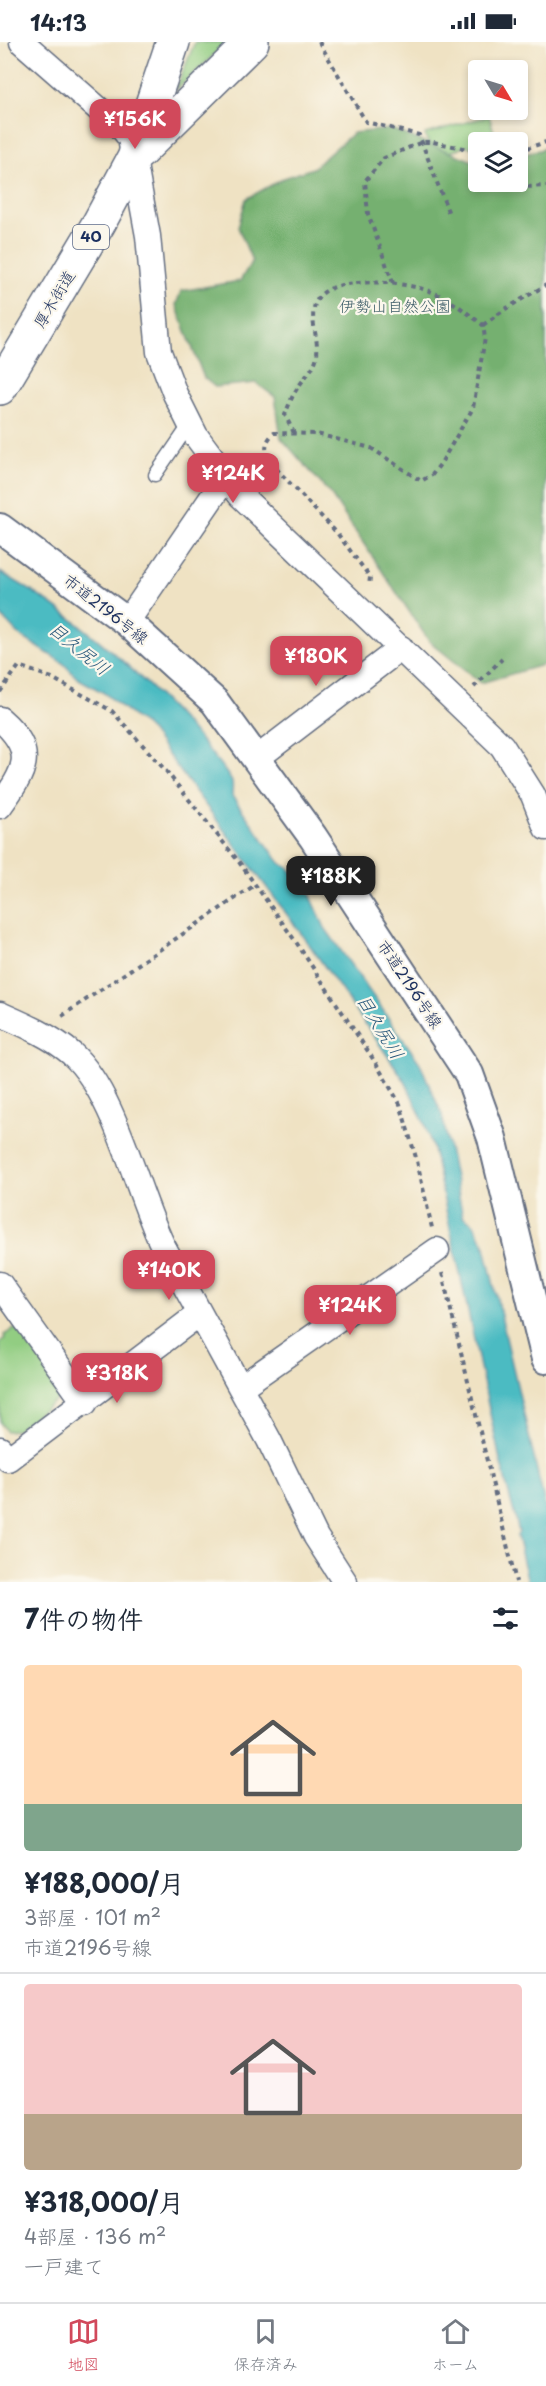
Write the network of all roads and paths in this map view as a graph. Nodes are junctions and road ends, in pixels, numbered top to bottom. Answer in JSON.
{"nodes":[{"id":1,"x":173,"y":42,"type":"edge"},
{"id":2,"x":252,"y":42,"type":"edge"},
{"id":3,"x":319,"y":42,"type":"edge"},
{"id":4,"x":34,"y":45,"type":"edge"},
{"id":5,"x":139,"y":136,"type":"junction"},
{"id":6,"x":422,"y":142,"type":"junction"},
{"id":7,"x":546,"y":142,"type":"edge"},
{"id":8,"x":528,"y":148,"type":"edge"},
{"id":9,"x":468,"y":149,"type":"edge"},
{"id":10,"x":546,"y":186,"type":"edge"},
{"id":11,"x":528,"y":187,"type":"edge"},
{"id":12,"x":449,"y":214,"type":"dead end"},
{"id":13,"x":393,"y":283,"type":"junction"},
{"id":14,"x":546,"y":285,"type":"edge"},
{"id":15,"x":483,"y":325,"type":"junction"},
{"id":16,"x":0,"y":388,"type":"edge"},
{"id":17,"x":190,"y":424,"type":"junction"},
{"id":18,"x":294,"y":433,"type":"junction"},
{"id":19,"x":155,"y":475,"type":"dead end"},
{"id":20,"x":226,"y":477,"type":"junction"},
{"id":21,"x":0,"y":528,"type":"edge"},
{"id":22,"x":369,"y":588,"type":"dead end"},
{"id":23,"x":127,"y":622,"type":"junction"},
{"id":24,"x":401,"y":648,"type":"junction"},
{"id":25,"x":502,"y":659,"type":"dead end"},
{"id":26,"x":0,"y":692,"type":"edge"},
{"id":27,"x":467,"y":694,"type":"dead end"},
{"id":28,"x":0,"y":719,"type":"edge"},
{"id":29,"x":256,"y":759,"type":"junction"},
{"id":30,"x":0,"y":806,"type":"edge"},
{"id":31,"x":546,"y":828,"type":"edge"},
{"id":32,"x":255,"y":885,"type":"junction"},
{"id":33,"x":0,"y":1014,"type":"edge"},
{"id":34,"x":39,"y":1032,"type":"junction"},
{"id":35,"x":437,"y":1250,"type":"junction"},
{"id":36,"x":0,"y":1284,"type":"edge"},
{"id":37,"x":199,"y":1314,"type":"junction"},
{"id":38,"x":546,"y":1359,"type":"edge"},
{"id":39,"x":241,"y":1387,"type":"junction"},
{"id":40,"x":85,"y":1403,"type":"junction"},
{"id":41,"x":0,"y":1449,"type":"edge"},
{"id":42,"x":345,"y":1582,"type":"edge"},
{"id":43,"x":516,"y":1582,"type":"edge"}],
"edges":[{"from":1,"to":5,"type":"main road","name":"厚木街道","number":"40"},
{"from":2,"to":5,"type":"main road","number":"40"},
{"from":3,"to":6,"type":"path"},
{"from":4,"to":5,"type":"street"},
{"from":5,"to":16,"type":"main road","name":"厚木街道","number":"40"},
{"from":5,"to":17,"type":"street"},
{"from":6,"to":9,"type":"path"},
{"from":6,"to":12,"type":"path"},
{"from":6,"to":13,"type":"path"},
{"from":7,"to":8,"type":"path"},
{"from":10,"to":11,"type":"path"},
{"from":13,"to":15,"type":"path"},
{"from":13,"to":18,"type":"path"},
{"from":14,"to":15,"type":"path"},
{"from":15,"to":18,"type":"path"},
{"from":17,"to":19,"type":"lane"},
{"from":17,"to":20,"type":"street"},
{"from":18,"to":22,"type":"path"},
{"from":20,"to":23,"type":"street"},
{"from":20,"to":24,"type":"street"},
{"from":21,"to":23,"type":"street","name":"市道2196号線"},
{"from":23,"to":29,"type":"street","name":"市道2196号線"},
{"from":24,"to":29,"type":"street"},
{"from":24,"to":31,"type":"street"},
{"from":25,"to":27,"type":"path"},
{"from":26,"to":32,"type":"path"},
{"from":28,"to":30,"type":"street"},
{"from":29,"to":38,"type":"street","name":"市道2196号線"},
{"from":32,"to":34,"type":"path"},
{"from":32,"to":35,"type":"path"},
{"from":33,"to":34,"type":"street"},
{"from":34,"to":37,"type":"street"},
{"from":35,"to":39,"type":"street"},
{"from":35,"to":43,"type":"path"},
{"from":36,"to":40,"type":"street"},
{"from":37,"to":39,"type":"street"},
{"from":37,"to":40,"type":"street"},
{"from":39,"to":42,"type":"street"},
{"from":40,"to":41,"type":"street"}]}
